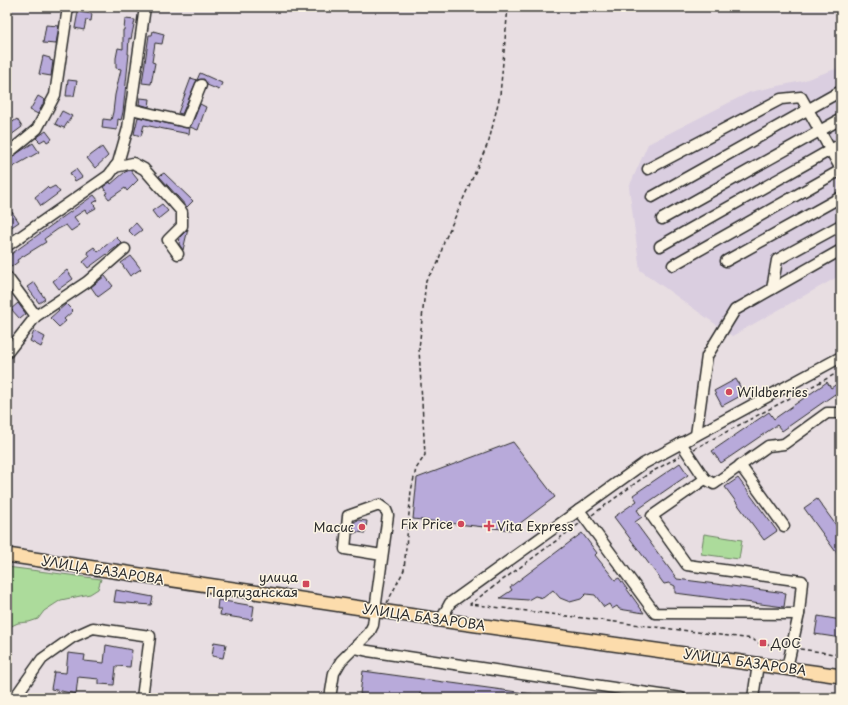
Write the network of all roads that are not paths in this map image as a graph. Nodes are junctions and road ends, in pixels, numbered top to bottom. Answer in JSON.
{"nodes":[{"id":1,"x":68,"y":7,"type":"edge"},
{"id":2,"x":145,"y":7,"type":"edge"},
{"id":3,"x":201,"y":85,"type":"dead end"},
{"id":4,"x":841,"y":91,"type":"edge"},
{"id":5,"x":131,"y":109,"type":"junction"},
{"id":6,"x":808,"y":110,"type":"junction"},
{"id":7,"x":841,"y":119,"type":"edge"},
{"id":8,"x":820,"y":131,"type":"junction"},
{"id":9,"x":841,"y":144,"type":"edge"},
{"id":10,"x":831,"y":150,"type":"junction"},
{"id":11,"x":7,"y":154,"type":"edge"},
{"id":12,"x":115,"y":166,"type":"junction"},
{"id":13,"x":648,"y":169,"type":"dead end"},
{"id":14,"x":841,"y":170,"type":"edge"},
{"id":15,"x":652,"y":197,"type":"dead end"},
{"id":16,"x":841,"y":197,"type":"edge"},
{"id":17,"x":662,"y":219,"type":"dead end"},
{"id":18,"x":841,"y":225,"type":"edge"},
{"id":19,"x":7,"y":246,"type":"edge"},
{"id":20,"x":660,"y":246,"type":"dead end"},
{"id":21,"x":125,"y":249,"type":"dead end"},
{"id":22,"x":841,"y":250,"type":"edge"},
{"id":23,"x":178,"y":254,"type":"dead end"},
{"id":24,"x":726,"y":261,"type":"dead end"},
{"id":25,"x":673,"y":265,"type":"dead end"},
{"id":26,"x":7,"y":277,"type":"edge"},
{"id":27,"x":772,"y":289,"type":"junction"},
{"id":28,"x":36,"y":316,"type":"junction"},
{"id":29,"x":7,"y":353,"type":"edge"},
{"id":30,"x":841,"y":357,"type":"edge"},
{"id":31,"x":841,"y":413,"type":"edge"},
{"id":32,"x":696,"y":435,"type":"junction"},
{"id":33,"x":681,"y":443,"type":"junction"},
{"id":34,"x":740,"y":465,"type":"junction"},
{"id":35,"x":705,"y":479,"type":"junction"},
{"id":36,"x":579,"y":510,"type":"junction"},
{"id":37,"x":784,"y":526,"type":"dead end"},
{"id":38,"x":382,"y":555,"type":"junction"},
{"id":39,"x":7,"y":556,"type":"edge"},
{"id":40,"x":379,"y":611,"type":"junction"},
{"id":41,"x":799,"y":614,"type":"junction"},
{"id":42,"x":441,"y":620,"type":"junction"},
{"id":43,"x":355,"y":648,"type":"junction"},
{"id":44,"x":758,"y":664,"type":"junction"},
{"id":45,"x":787,"y":668,"type":"junction"},
{"id":46,"x":841,"y":676,"type":"edge"},
{"id":47,"x":17,"y":698,"type":"edge"},
{"id":48,"x":142,"y":698,"type":"edge"},
{"id":49,"x":330,"y":698,"type":"edge"},
{"id":50,"x":681,"y":698,"type":"edge"},
{"id":51,"x":754,"y":698,"type":"edge"}],
"edges":[{"from":1,"to":11,"type":"street"},
{"from":2,"to":5,"type":"street"},
{"from":3,"to":5,"type":"street"},
{"from":4,"to":6,"type":"street"},
{"from":5,"to":12,"type":"street"},
{"from":6,"to":8,"type":"street"},
{"from":6,"to":13,"type":"street"},
{"from":6,"to":15,"type":"street"},
{"from":7,"to":8,"type":"street"},
{"from":8,"to":10,"type":"street"},
{"from":8,"to":17,"type":"street"},
{"from":9,"to":10,"type":"street"},
{"from":10,"to":14,"type":"street"},
{"from":10,"to":20,"type":"street"},
{"from":12,"to":19,"type":"street"},
{"from":12,"to":23,"type":"street"},
{"from":14,"to":25,"type":"street"},
{"from":16,"to":24,"type":"street"},
{"from":18,"to":27,"type":"street"},
{"from":21,"to":28,"type":"street"},
{"from":22,"to":27,"type":"street"},
{"from":26,"to":28,"type":"street"},
{"from":27,"to":32,"type":"street"},
{"from":28,"to":29,"type":"street"},
{"from":30,"to":32,"type":"street"},
{"from":31,"to":34,"type":"street"},
{"from":32,"to":33,"type":"street"},
{"from":33,"to":35,"type":"street"},
{"from":33,"to":36,"type":"street"},
{"from":34,"to":35,"type":"street"},
{"from":34,"to":37,"type":"street"},
{"from":35,"to":41,"type":"street"},
{"from":36,"to":41,"type":"street"},
{"from":36,"to":42,"type":"street"},
{"from":38,"to":38,"type":"street"},
{"from":38,"to":40,"type":"street"},
{"from":39,"to":40,"type":"main road","name":"УЛИЦА БАЗАРОВА"},
{"from":40,"to":42,"type":"main road","name":"УЛИЦА БАЗАРОВА"},
{"from":40,"to":43,"type":"street"},
{"from":41,"to":45,"type":"street"},
{"from":42,"to":44,"type":"main road","name":"УЛИЦА БАЗАРОВА"},
{"from":43,"to":49,"type":"street"},
{"from":43,"to":50,"type":"street"},
{"from":44,"to":45,"type":"main road","name":"УЛИЦА БАЗАРОВА"},
{"from":44,"to":51,"type":"street"},
{"from":45,"to":46,"type":"main road","name":"УЛИЦА БАЗАРОВА"},
{"from":47,"to":48,"type":"street"}]}
